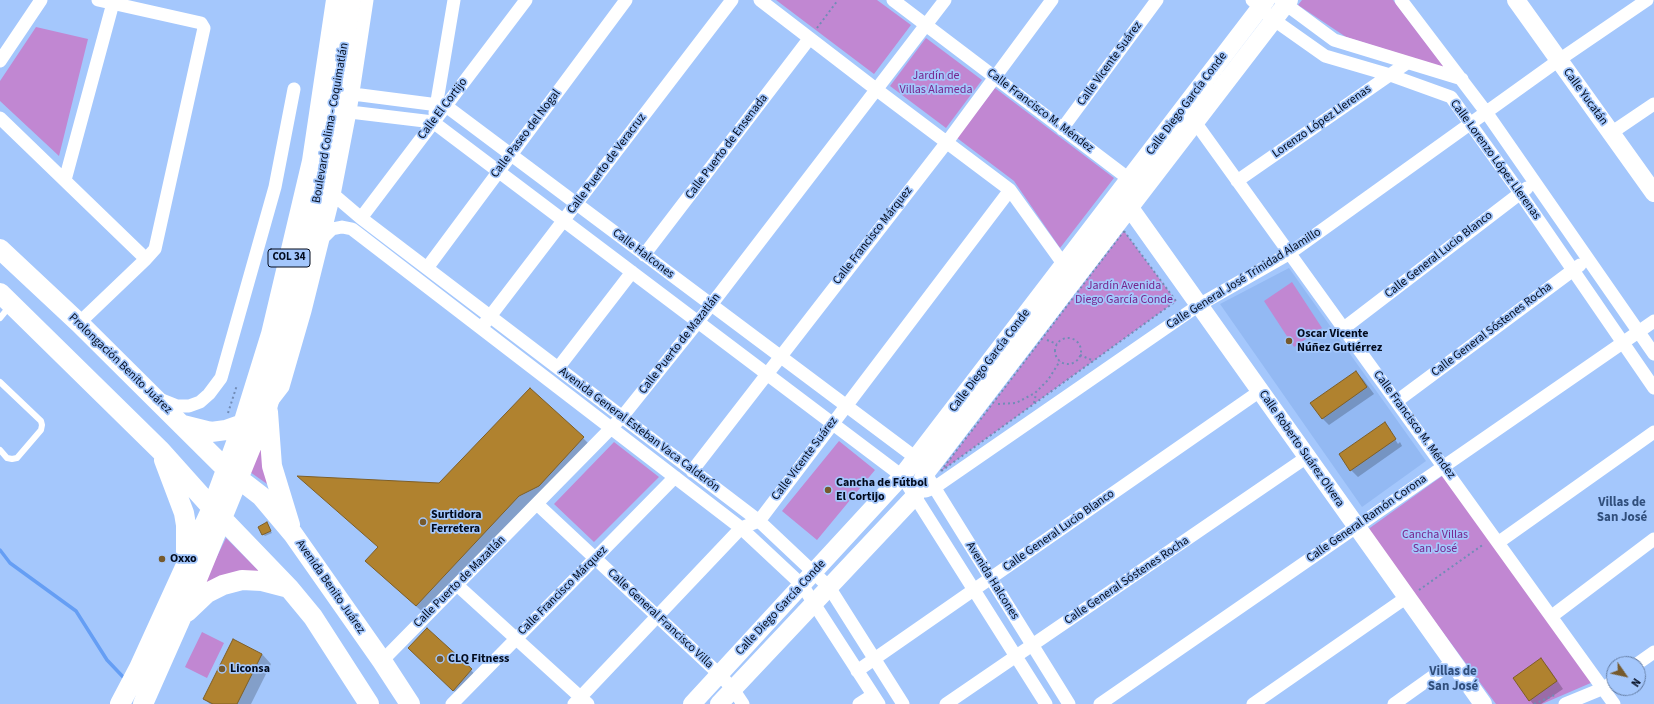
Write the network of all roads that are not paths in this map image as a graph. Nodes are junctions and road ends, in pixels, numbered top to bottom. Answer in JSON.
{"nodes":[{"id":1,"x":41,"y":0,"type":"edge"},
{"id":2,"x":98,"y":0,"type":"edge"},
{"id":3,"x":336,"y":0,"type":"edge"},
{"id":4,"x":351,"y":0,"type":"edge"},
{"id":5,"x":367,"y":0,"type":"edge"},
{"id":6,"x":454,"y":0,"type":"edge"},
{"id":7,"x":526,"y":0,"type":"edge"},
{"id":8,"x":626,"y":0,"type":"edge"},
{"id":9,"x":732,"y":0,"type":"edge"},
{"id":10,"x":760,"y":0,"type":"edge"},
{"id":11,"x":893,"y":0,"type":"edge"},
{"id":12,"x":946,"y":0,"type":"edge"},
{"id":13,"x":1052,"y":0,"type":"edge"},
{"id":14,"x":1157,"y":0,"type":"edge"},
{"id":15,"x":1401,"y":0,"type":"edge"},
{"id":16,"x":1516,"y":0,"type":"edge"},
{"id":17,"x":1647,"y":0,"type":"edge"},
{"id":18,"x":1285,"y":2,"type":"edge"},
{"id":19,"x":113,"y":3,"type":"junction"},
{"id":20,"x":1259,"y":3,"type":"edge"},
{"id":21,"x":1274,"y":20,"type":"junction"},
{"id":22,"x":926,"y":26,"type":"junction"},
{"id":23,"x":809,"y":39,"type":"junction"},
{"id":24,"x":1559,"y":60,"type":"junction"},
{"id":25,"x":0,"y":61,"type":"edge"},
{"id":26,"x":1407,"y":63,"type":"junction"},
{"id":27,"x":1390,"y":75,"type":"junction"},
{"id":28,"x":995,"y":78,"type":"junction"},
{"id":29,"x":1462,"y":79,"type":"junction"},
{"id":30,"x":294,"y":90,"type":"dead end"},
{"id":31,"x":877,"y":90,"type":"junction"},
{"id":32,"x":353,"y":94,"type":"junction"},
{"id":33,"x":1654,"y":104,"type":"edge"},
{"id":34,"x":441,"y":105,"type":"junction"},
{"id":35,"x":1182,"y":110,"type":"junction"},
{"id":36,"x":350,"y":112,"type":"junction"},
{"id":37,"x":1486,"y":112,"type":"junction"},
{"id":38,"x":0,"y":118,"type":"edge"},
{"id":39,"x":433,"y":122,"type":"junction"},
{"id":40,"x":1195,"y":122,"type":"junction"},
{"id":41,"x":1471,"y":124,"type":"junction"},
{"id":42,"x":1062,"y":129,"type":"junction"},
{"id":43,"x":1611,"y":133,"type":"junction"},
{"id":44,"x":947,"y":142,"type":"junction"},
{"id":45,"x":511,"y":155,"type":"junction"},
{"id":46,"x":498,"y":171,"type":"junction"},
{"id":47,"x":1129,"y":179,"type":"junction"},
{"id":48,"x":65,"y":180,"type":"junction"},
{"id":49,"x":1237,"y":181,"type":"junction"},
{"id":50,"x":1536,"y":182,"type":"junction"},
{"id":51,"x":1010,"y":190,"type":"junction"},
{"id":52,"x":1520,"y":193,"type":"junction"},
{"id":53,"x":1654,"y":193,"type":"edge"},
{"id":54,"x":334,"y":195,"type":"junction"},
{"id":55,"x":1115,"y":197,"type":"junction"},
{"id":56,"x":576,"y":204,"type":"junction"},
{"id":57,"x":1130,"y":208,"type":"junction"},
{"id":58,"x":360,"y":218,"type":"junction"},
{"id":59,"x":564,"y":220,"type":"junction"},
{"id":60,"x":324,"y":237,"type":"junction"},
{"id":61,"x":0,"y":249,"type":"edge"},
{"id":62,"x":1290,"y":253,"type":"junction"},
{"id":63,"x":644,"y":255,"type":"junction"},
{"id":64,"x":1588,"y":258,"type":"junction"},
{"id":65,"x":146,"y":259,"type":"junction"},
{"id":66,"x":1064,"y":265,"type":"junction"},
{"id":67,"x":426,"y":268,"type":"junction"},
{"id":68,"x":1573,"y":270,"type":"junction"},
{"id":69,"x":632,"y":272,"type":"junction"},
{"id":70,"x":4,"y":305,"type":"edge"},
{"id":71,"x":711,"y":305,"type":"junction"},
{"id":72,"x":1199,"y":305,"type":"junction"},
{"id":73,"x":490,"y":316,"type":"junction"},
{"id":74,"x":1654,"y":321,"type":"edge"},
{"id":75,"x":698,"y":322,"type":"junction"},
{"id":76,"x":79,"y":324,"type":"junction"},
{"id":77,"x":481,"y":328,"type":"junction"},
{"id":78,"x":1344,"y":328,"type":"junction"},
{"id":79,"x":1639,"y":332,"type":"junction"},
{"id":80,"x":1622,"y":343,"type":"junction"},
{"id":81,"x":1654,"y":354,"type":"edge"},
{"id":82,"x":780,"y":356,"type":"junction"},
{"id":83,"x":558,"y":368,"type":"junction"},
{"id":84,"x":767,"y":374,"type":"junction"},
{"id":85,"x":0,"y":382,"type":"edge"},
{"id":86,"x":583,"y":387,"type":"junction"},
{"id":87,"x":1654,"y":388,"type":"edge"},
{"id":88,"x":1260,"y":391,"type":"junction"},
{"id":89,"x":149,"y":393,"type":"junction"},
{"id":90,"x":573,"y":399,"type":"junction"},
{"id":91,"x":1397,"y":401,"type":"junction"},
{"id":92,"x":846,"y":406,"type":"junction"},
{"id":93,"x":267,"y":408,"type":"junction"},
{"id":94,"x":622,"y":417,"type":"junction"},
{"id":95,"x":833,"y":423,"type":"junction"},
{"id":96,"x":243,"y":424,"type":"junction"},
{"id":97,"x":182,"y":425,"type":"junction"},
{"id":98,"x":612,"y":429,"type":"junction"},
{"id":99,"x":1654,"y":432,"type":"edge"},
{"id":100,"x":0,"y":450,"type":"edge"},
{"id":101,"x":160,"y":451,"type":"junction"},
{"id":102,"x":1307,"y":457,"type":"junction"},
{"id":103,"x":916,"y":458,"type":"junction"},
{"id":104,"x":1444,"y":466,"type":"junction"},
{"id":105,"x":692,"y":470,"type":"junction"},
{"id":106,"x":232,"y":474,"type":"junction"},
{"id":107,"x":902,"y":476,"type":"junction"},
{"id":108,"x":675,"y":477,"type":"junction"},
{"id":109,"x":930,"y":481,"type":"junction"},
{"id":110,"x":915,"y":496,"type":"junction"},
{"id":111,"x":537,"y":504,"type":"junction"},
{"id":112,"x":217,"y":514,"type":"junction"},
{"id":113,"x":759,"y":521,"type":"junction"},
{"id":114,"x":1357,"y":526,"type":"junction"},
{"id":115,"x":741,"y":528,"type":"junction"},
{"id":116,"x":293,"y":534,"type":"junction"},
{"id":117,"x":1654,"y":539,"type":"edge"},
{"id":118,"x":1493,"y":542,"type":"junction"},
{"id":119,"x":595,"y":558,"type":"junction"},
{"id":120,"x":186,"y":566,"type":"junction"},
{"id":121,"x":991,"y":578,"type":"junction"},
{"id":122,"x":807,"y":579,"type":"junction"},
{"id":123,"x":458,"y":585,"type":"junction"},
{"id":124,"x":829,"y":587,"type":"junction"},
{"id":125,"x":289,"y":588,"type":"junction"},
{"id":126,"x":974,"y":590,"type":"junction"},
{"id":127,"x":1411,"y":591,"type":"junction"},
{"id":128,"x":814,"y":603,"type":"junction"},
{"id":129,"x":182,"y":616,"type":"junction"},
{"id":130,"x":657,"y":616,"type":"junction"},
{"id":131,"x":1552,"y":616,"type":"junction"},
{"id":132,"x":516,"y":638,"type":"junction"},
{"id":133,"x":1032,"y":645,"type":"junction"},
{"id":134,"x":1016,"y":656,"type":"junction"},
{"id":135,"x":874,"y":659,"type":"junction"},
{"id":136,"x":382,"y":661,"type":"junction"},
{"id":137,"x":1453,"y":662,"type":"junction"},
{"id":138,"x":857,"y":671,"type":"junction"},
{"id":139,"x":719,"y":674,"type":"junction"},
{"id":140,"x":1606,"y":680,"type":"edge"},
{"id":141,"x":1606,"y":685,"type":"edge"},
{"id":142,"x":733,"y":689,"type":"junction"},
{"id":143,"x":147,"y":696,"type":"edge"},
{"id":144,"x":1563,"y":698,"type":"edge"},
{"id":145,"x":876,"y":699,"type":"edge"},
{"id":146,"x":581,"y":702,"type":"edge"},
{"id":147,"x":121,"y":703,"type":"edge"},
{"id":148,"x":370,"y":704,"type":"edge"},
{"id":149,"x":410,"y":704,"type":"edge"},
{"id":150,"x":452,"y":704,"type":"edge"},
{"id":151,"x":692,"y":704,"type":"edge"},
{"id":152,"x":718,"y":704,"type":"edge"},
{"id":153,"x":743,"y":704,"type":"edge"},
{"id":154,"x":859,"y":704,"type":"edge"},
{"id":155,"x":903,"y":704,"type":"edge"},
{"id":156,"x":946,"y":704,"type":"edge"},
{"id":157,"x":1046,"y":704,"type":"edge"},
{"id":158,"x":1069,"y":704,"type":"edge"},
{"id":159,"x":1100,"y":704,"type":"edge"},
{"id":160,"x":1253,"y":704,"type":"edge"},
{"id":161,"x":1394,"y":704,"type":"edge"},
{"id":162,"x":1483,"y":704,"type":"edge"}],
"edges":[{"from":1,"to":25,"type":"street"},
{"from":2,"to":19,"type":"street"},
{"from":3,"to":96,"type":"main road","name":"Boulevard Colima - Coquimatlán","number":"COL 34"},
{"from":4,"to":93,"type":"main road","name":"Boulevard Colima - Coquimatlán","number":"COL 34"},
{"from":5,"to":32,"type":"street"},
{"from":6,"to":34,"type":"street"},
{"from":7,"to":34,"type":"street","name":"Calle El Cortijo"},
{"from":8,"to":45,"type":"street","name":"Calle Paseo del Nogal"},
{"from":9,"to":56,"type":"street","name":"Calle Puerto de Veracruz"},
{"from":10,"to":23,"type":"street"},
{"from":11,"to":22,"type":"street","name":"Calle Francisco M. Méndez"},
{"from":12,"to":22,"type":"street","name":"Calle Puerto de Mazatlán"},
{"from":13,"to":28,"type":"street","name":"Calle Francisco Márquez"},
{"from":14,"to":42,"type":"street","name":"Calle Vicente Suárez"},
{"from":15,"to":29,"type":"street","name":"Calle Lorenzo López Llerenas"},
{"from":16,"to":24,"type":"street","name":"Calle Yucatán"},
{"from":17,"to":24,"type":"street","name":"Calle General José Trinidad Alamillo"},
{"from":18,"to":21,"type":"street","name":"Calle Diego García Conde"},
{"from":18,"to":26,"type":"street"},
{"from":19,"to":48,"type":"street"},
{"from":19,"to":65,"type":"street"},
{"from":20,"to":21,"type":"street","name":"Calle Lorenzo López Llerenas"},
{"from":20,"to":35,"type":"street","name":"Calle Diego García Conde"},
{"from":21,"to":27,"type":"street","name":"Calle Lorenzo López Llerenas"},
{"from":21,"to":40,"type":"street","name":"Calle Diego García Conde"},
{"from":22,"to":28,"type":"street","name":"Calle Francisco M. Méndez"},
{"from":22,"to":31,"type":"street","name":"Calle Puerto de Mazatlán"},
{"from":23,"to":31,"type":"street"},
{"from":23,"to":63,"type":"street","name":"Calle Puerto de Ensenada"},
{"from":24,"to":37,"type":"street","name":"Calle General José Trinidad Alamillo"},
{"from":24,"to":43,"type":"street","name":"Calle Yucatán"},
{"from":26,"to":27,"type":"street","name":"Lorenzo López Llerenas"},
{"from":26,"to":29,"type":"street"},
{"from":27,"to":41,"type":"street","name":"Calle Lorenzo López Llerenas"},
{"from":27,"to":49,"type":"street","name":"Lorenzo López Llerenas"},
{"from":28,"to":42,"type":"street","name":"Calle Francisco M. Méndez"},
{"from":28,"to":44,"type":"street","name":"Calle Francisco Márquez"},
{"from":29,"to":37,"type":"street","name":"Calle Lorenzo López Llerenas"},
{"from":30,"to":89,"type":"street"},
{"from":31,"to":44,"type":"street"},
{"from":31,"to":71,"type":"street","name":"Calle Puerto de Mazatlán"},
{"from":32,"to":34,"type":"street","name":"Calle Halcones"},
{"from":32,"to":36,"type":"street"},
{"from":33,"to":43,"type":"street"},
{"from":34,"to":39,"type":"street"},
{"from":34,"to":45,"type":"street","name":"Calle Halcones"},
{"from":35,"to":40,"type":"street","name":"Calle Francisco M. Méndez"},
{"from":35,"to":47,"type":"street","name":"Calle Diego García Conde"},
{"from":36,"to":39,"type":"street"},
{"from":36,"to":54,"type":"street"},
{"from":37,"to":41,"type":"street","name":"Calle General José Trinidad Alamillo"},
{"from":37,"to":50,"type":"street","name":"Calle Lorenzo López Llerenas"},
{"from":38,"to":48,"type":"street"},
{"from":39,"to":46,"type":"street","name":"Calle Halcones"},
{"from":39,"to":58,"type":"street","name":"Calle El Cortijo"},
{"from":40,"to":49,"type":"street","name":"Calle Francisco M. Méndez"},
{"from":40,"to":57,"type":"street","name":"Calle Diego García Conde"},
{"from":41,"to":52,"type":"street","name":"Calle Lorenzo López Llerenas"},
{"from":41,"to":62,"type":"street","name":"Calle General José Trinidad Alamillo"},
{"from":42,"to":47,"type":"street","name":"Calle Francisco M. Méndez"},
{"from":43,"to":53,"type":"street","name":"Calle Yucatán"},
{"from":44,"to":51,"type":"street"},
{"from":44,"to":82,"type":"street","name":"Calle Francisco Márquez"},
{"from":45,"to":46,"type":"street","name":"Calle Paseo del Nogal"},
{"from":45,"to":56,"type":"street","name":"Calle Halcones"},
{"from":46,"to":59,"type":"street","name":"Calle Halcones"},
{"from":46,"to":67,"type":"street","name":"Calle Paseo del Nogal"},
{"from":47,"to":55,"type":"street","name":"Calle Diego García Conde"},
{"from":48,"to":65,"type":"street"},
{"from":49,"to":62,"type":"street","name":"Calle Francisco M. Méndez"},
{"from":50,"to":52,"type":"street","name":"Calle General Lucio Blanco"},
{"from":50,"to":64,"type":"street","name":"Calle Lorenzo López Llerenas"},
{"from":51,"to":66,"type":"street"},
{"from":51,"to":92,"type":"street","name":"Calle Vicente Suárez"},
{"from":52,"to":68,"type":"street","name":"Calle Lorenzo López Llerenas"},
{"from":52,"to":78,"type":"street","name":"Calle General Lucio Blanco"},
{"from":54,"to":58,"type":"street","name":"Avenida General Esteban Vaca Calderón"},
{"from":54,"to":60,"type":"street"},
{"from":55,"to":57,"type":"street","name":"Calle Roberto Suárez Olvera"},
{"from":55,"to":66,"type":"street","name":"Calle Diego García Conde"},
{"from":56,"to":59,"type":"street","name":"Calle Puerto de Veracruz"},
{"from":56,"to":63,"type":"street","name":"Calle Halcones"},
{"from":57,"to":72,"type":"street","name":"Calle Roberto Suárez Olvera"},
{"from":57,"to":109,"type":"street","name":"Calle Diego García Conde"},
{"from":58,"to":67,"type":"street","name":"Avenida General Esteban Vaca Calderón"},
{"from":59,"to":69,"type":"street","name":"Calle Halcones"},
{"from":59,"to":73,"type":"street","name":"Calle Puerto de Veracruz"},
{"from":60,"to":77,"type":"street","name":"Avenida General Esteban Vaca Calderón"},
{"from":60,"to":93,"type":"street"},
{"from":61,"to":76,"type":"main road","name":"Prolongación Benito Juárez"},
{"from":62,"to":72,"type":"street","name":"Calle General José Trinidad Alamillo"},
{"from":62,"to":78,"type":"street","name":"Calle Francisco M. Méndez"},
{"from":63,"to":71,"type":"street","name":"Calle Halcones"},
{"from":64,"to":68,"type":"street","name":"Calle General Sóstenes Rocha"},
{"from":64,"to":79,"type":"street","name":"Calle Lorenzo López Llerenas"},
{"from":65,"to":76,"type":"street"},
{"from":66,"to":103,"type":"street","name":"Calle Diego García Conde"},
{"from":67,"to":73,"type":"street","name":"Avenida General Esteban Vaca Calderón"},
{"from":68,"to":80,"type":"street","name":"Calle Lorenzo López Llerenas"},
{"from":68,"to":91,"type":"street","name":"Calle General Sóstenes Rocha"},
{"from":69,"to":75,"type":"street","name":"Calle Halcones"},
{"from":69,"to":83,"type":"street"},
{"from":70,"to":101,"type":"main road"},
{"from":71,"to":75,"type":"street","name":"Calle Puerto de Mazatlán"},
{"from":71,"to":82,"type":"street","name":"Calle Halcones"},
{"from":72,"to":88,"type":"street","name":"Calle Roberto Suárez Olvera"},
{"from":72,"to":109,"type":"street","name":"Calle General José Trinidad Alamillo"},
{"from":73,"to":77,"type":"street","name":"Calle Puerto de Veracruz"},
{"from":73,"to":83,"type":"street","name":"Avenida General Esteban Vaca Calderón"},
{"from":74,"to":79,"type":"street","name":"Calle General Ramón Corona"},
{"from":75,"to":84,"type":"street","name":"Calle Halcones"},
{"from":75,"to":94,"type":"street","name":"Calle Puerto de Mazatlán"},
{"from":76,"to":89,"type":"main road","name":"Prolongación Benito Juárez"},
{"from":77,"to":90,"type":"street","name":"Avenida General Esteban Vaca Calderón"},
{"from":78,"to":91,"type":"street","name":"Calle Francisco M. Méndez"},
{"from":79,"to":80,"type":"street","name":"Calle General Ramón Corona"},
{"from":79,"to":81,"type":"street","name":"Calle Lorenzo López Llerenas"},
{"from":80,"to":87,"type":"street","name":"Calle Lorenzo López Llerenas"},
{"from":80,"to":104,"type":"street","name":"Calle General Ramón Corona"},
{"from":82,"to":84,"type":"street","name":"Calle Francisco Márquez"},
{"from":82,"to":92,"type":"street","name":"Calle Halcones"},
{"from":83,"to":86,"type":"street","name":"Avenida General Esteban Vaca Calderón"},
{"from":84,"to":95,"type":"street","name":"Calle Halcones"},
{"from":84,"to":105,"type":"street","name":"Calle Francisco Márquez"},
{"from":85,"to":100,"type":"lane"},
{"from":86,"to":90,"type":"street"},
{"from":86,"to":94,"type":"street","name":"Avenida General Esteban Vaca Calderón"},
{"from":88,"to":102,"type":"street","name":"Calle Roberto Suárez Olvera"},
{"from":88,"to":121,"type":"street","name":"Calle General Lucio Blanco"},
{"from":89,"to":97,"type":"main road","name":"Prolongación Benito Juárez"},
{"from":90,"to":98,"type":"street","name":"Avenida General Esteban Vaca Calderón"},
{"from":91,"to":104,"type":"street","name":"Calle Francisco M. Méndez"},
{"from":92,"to":95,"type":"street","name":"Calle Vicente Suárez"},
{"from":92,"to":103,"type":"street","name":"Calle Halcones"},
{"from":93,"to":106,"type":"main road","name":"Boulevard Colima - Coquimatlán","number":"COL 34"},
{"from":93,"to":116,"type":"main road"},
{"from":94,"to":98,"type":"street","name":"Calle Puerto de Mazatlán"},
{"from":94,"to":105,"type":"street","name":"Avenida General Esteban Vaca Calderón"},
{"from":95,"to":107,"type":"street","name":"Calle Halcones"},
{"from":95,"to":113,"type":"street","name":"Calle Vicente Suárez"},
{"from":96,"to":97,"type":"main road"},
{"from":96,"to":106,"type":"main road","name":"Boulevard Colima - Coquimatlán","number":"COL 34"},
{"from":97,"to":106,"type":"main road","name":"Prolongación Benito Juárez"},
{"from":98,"to":108,"type":"street","name":"Avenida General Esteban Vaca Calderón"},
{"from":98,"to":111,"type":"street","name":"Calle Puerto de Mazatlán"},
{"from":99,"to":118,"type":"street"},
{"from":101,"to":112,"type":"main road"},
{"from":101,"to":120,"type":"main road"},
{"from":102,"to":114,"type":"street","name":"Calle Roberto Suárez Olvera"},
{"from":102,"to":133,"type":"street","name":"Calle General Sóstenes Rocha"},
{"from":103,"to":107,"type":"street","name":"Calle Diego García Conde"},
{"from":103,"to":109,"type":"street","name":"Avenida Halcones"},
{"from":104,"to":114,"type":"street","name":"Calle General Ramón Corona"},
{"from":104,"to":118,"type":"street","name":"Calle Francisco M. Méndez"},
{"from":105,"to":113,"type":"street","name":"Avenida General Esteban Vaca Calderón"},
{"from":106,"to":112,"type":"main road","name":"Boulevard Colima - Coquimatlán","number":"COL 34"},
{"from":106,"to":116,"type":"main road","name":"Avenida Benito Juárez"},
{"from":107,"to":110,"type":"street","name":"Avenida Halcones"},
{"from":107,"to":122,"type":"street","name":"Calle Diego García Conde"},
{"from":108,"to":115,"type":"street","name":"Avenida General Esteban Vaca Calderón"},
{"from":108,"to":119,"type":"street","name":"Calle Francisco Márquez"},
{"from":109,"to":110,"type":"street","name":"Calle Diego García Conde"},
{"from":109,"to":121,"type":"street","name":"Avenida Halcones"},
{"from":110,"to":124,"type":"street","name":"Calle Diego García Conde"},
{"from":110,"to":126,"type":"street","name":"Avenida Halcones"},
{"from":111,"to":119,"type":"street","name":"Calle General Francisco Villa"},
{"from":111,"to":123,"type":"street","name":"Calle Puerto de Mazatlán"},
{"from":112,"to":120,"type":"main road"},
{"from":112,"to":125,"type":"main road"},
{"from":112,"to":129,"type":"main road"},
{"from":113,"to":115,"type":"street"},
{"from":113,"to":122,"type":"street","name":"Avenida General Esteban Vaca Calderón"},
{"from":114,"to":127,"type":"street","name":"Calle Roberto Suárez Olvera"},
{"from":114,"to":159,"type":"street","name":"Calle General Ramón Corona"},
{"from":115,"to":122,"type":"street","name":"Avenida General Esteban Vaca Calderón"},
{"from":115,"to":130,"type":"street"},
{"from":116,"to":136,"type":"main road","name":"Avenida Benito Juárez"},
{"from":117,"to":131,"type":"street"},
{"from":118,"to":131,"type":"street","name":"Calle Francisco M. Méndez"},
{"from":119,"to":130,"type":"street","name":"Calle General Francisco Villa"},
{"from":119,"to":132,"type":"street","name":"Calle Francisco Márquez"},
{"from":120,"to":147,"type":"main road"},
{"from":121,"to":126,"type":"street","name":"Calle General Lucio Blanco"},
{"from":121,"to":133,"type":"street","name":"Avenida Halcones"},
{"from":122,"to":124,"type":"street","name":"Avenida General Esteban Vaca Calderón"},
{"from":122,"to":128,"type":"street","name":"Avenida General Esteban Vaca Calderón"},
{"from":122,"to":139,"type":"street","name":"Calle Diego García Conde"},
{"from":123,"to":132,"type":"street"},
{"from":123,"to":136,"type":"street","name":"Calle Puerto de Mazatlán"},
{"from":124,"to":128,"type":"street","name":"Calle Diego García Conde"},
{"from":124,"to":135,"type":"street","name":"Avenida General Esteban Vaca Calderón"},
{"from":125,"to":129,"type":"main road"},
{"from":125,"to":148,"type":"main road"},
{"from":126,"to":134,"type":"street","name":"Avenida Halcones"},
{"from":126,"to":135,"type":"street","name":"Calle General Lucio Blanco"},
{"from":127,"to":137,"type":"street","name":"Calle Roberto Suárez Olvera"},
{"from":127,"to":160,"type":"street"},
{"from":128,"to":138,"type":"street","name":"Avenida General Esteban Vaca Calderón"},
{"from":128,"to":142,"type":"street","name":"Calle Diego García Conde"},
{"from":129,"to":143,"type":"main road"},
{"from":130,"to":139,"type":"street","name":"Calle General Francisco Villa"},
{"from":130,"to":146,"type":"street"},
{"from":131,"to":140,"type":"street","name":"Calle Francisco M. Méndez"},
{"from":132,"to":146,"type":"street"},
{"from":132,"to":150,"type":"street","name":"Calle Francisco Márquez"},
{"from":133,"to":134,"type":"street","name":"Calle General Sóstenes Rocha"},
{"from":133,"to":158,"type":"street","name":"Avenida Halcones"},
{"from":134,"to":156,"type":"street","name":"Calle General Sóstenes Rocha"},
{"from":134,"to":157,"type":"street","name":"Avenida Halcones"},
{"from":135,"to":138,"type":"street","name":"Calle General Lucio Blanco"},
{"from":135,"to":155,"type":"street","name":"Avenida General Esteban Vaca Calderón"},
{"from":136,"to":149,"type":"main road","name":"Avenida Benito Juárez"},
{"from":137,"to":161,"type":"street"},
{"from":137,"to":162,"type":"street","name":"Calle Roberto Suárez Olvera"},
{"from":138,"to":145,"type":"street","name":"Avenida General Esteban Vaca Calderón"},
{"from":139,"to":142,"type":"street","name":"Calle General Francisco Villa"},
{"from":139,"to":151,"type":"street","name":"Calle Diego García Conde"},
{"from":141,"to":144,"type":"street"},
{"from":142,"to":152,"type":"street","name":"Calle Diego García Conde"},
{"from":142,"to":153,"type":"street","name":"Calle General Francisco Villa"},
{"from":145,"to":154,"type":"street"}]}
